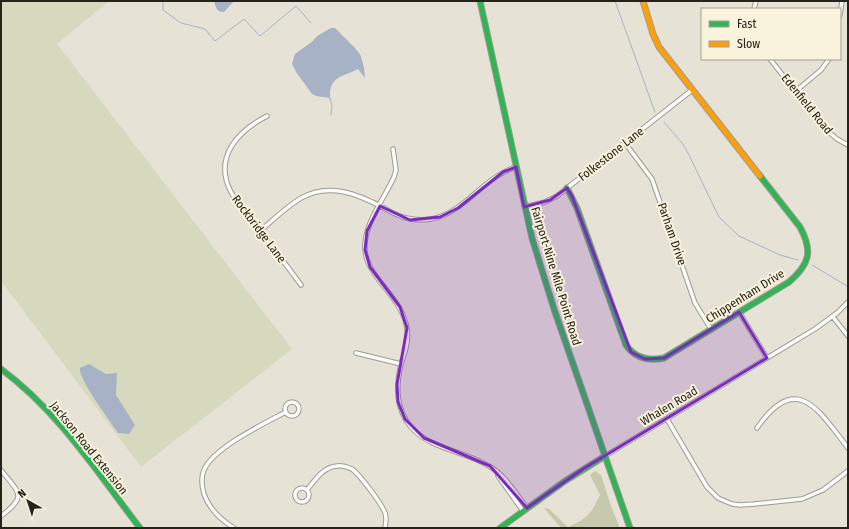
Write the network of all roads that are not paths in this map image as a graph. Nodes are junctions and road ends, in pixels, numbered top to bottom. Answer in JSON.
{"nodes":[{"id":1,"x":480,"y":1,"type":"edge"},
{"id":2,"x":643,"y":1,"type":"edge"},
{"id":3,"x":771,"y":60,"type":"edge"},
{"id":4,"x":828,"y":60,"type":"edge"},
{"id":5,"x":692,"y":90,"type":"junction"},
{"id":6,"x":796,"y":91,"type":"junction"},
{"id":7,"x":267,"y":116,"type":"dead end"},
{"id":8,"x":624,"y":143,"type":"junction"},
{"id":9,"x":848,"y":146,"type":"edge"},
{"id":10,"x":393,"y":148,"type":"dead end"},
{"id":11,"x":516,"y":167,"type":"junction"},
{"id":12,"x":567,"y":188,"type":"junction"},
{"id":13,"x":380,"y":206,"type":"junction"},
{"id":14,"x":524,"y":207,"type":"junction"},
{"id":15,"x":260,"y":231,"type":"junction"},
{"id":16,"x":301,"y":285,"type":"dead end"},
{"id":17,"x":848,"y":302,"type":"edge"},
{"id":18,"x":739,"y":312,"type":"junction"},
{"id":19,"x":833,"y":317,"type":"junction"},
{"id":20,"x":711,"y":329,"type":"junction"},
{"id":21,"x":848,"y":336,"type":"edge"},
{"id":22,"x":356,"y":353,"type":"dead end"},
{"id":23,"x":767,"y":358,"type":"junction"},
{"id":24,"x":401,"y":364,"type":"junction"},
{"id":25,"x":1,"y":369,"type":"edge"},
{"id":26,"x":286,"y":412,"type":"dead end"},
{"id":27,"x":667,"y":419,"type":"junction"},
{"id":28,"x":758,"y":428,"type":"dead end"},
{"id":29,"x":848,"y":448,"type":"edge"},
{"id":30,"x":605,"y":456,"type":"junction"},
{"id":31,"x":1,"y":470,"type":"edge"},
{"id":32,"x":848,"y":471,"type":"edge"},
{"id":33,"x":307,"y":490,"type":"dead end"},
{"id":34,"x":525,"y":509,"type":"junction"},
{"id":35,"x":1,"y":516,"type":"edge"},
{"id":36,"x":140,"y":528,"type":"edge"},
{"id":37,"x":234,"y":528,"type":"edge"},
{"id":38,"x":385,"y":528,"type":"edge"},
{"id":39,"x":500,"y":528,"type":"edge"},
{"id":40,"x":630,"y":528,"type":"edge"}],
"edges":[{"from":1,"to":11,"type":"street","name":"Fairport-Nine Mile Point Road"},
{"from":2,"to":5,"type":"street","name":"Chippenham Drive"},
{"from":3,"to":6,"type":"street","name":"Edenfield Road"},
{"from":4,"to":6,"type":"street"},
{"from":5,"to":8,"type":"street","name":"Folkestone Lane"},
{"from":5,"to":18,"type":"street","name":"Chippenham Drive"},
{"from":6,"to":9,"type":"street","name":"Edenfield Road"},
{"from":7,"to":15,"type":"street","name":"Rockbridge Lane"},
{"from":8,"to":12,"type":"street","name":"Folkestone Lane"},
{"from":8,"to":20,"type":"street","name":"Parham Drive"},
{"from":10,"to":13,"type":"street"},
{"from":11,"to":13,"type":"street"},
{"from":11,"to":14,"type":"street","name":"Fairport-Nine Mile Point Road"},
{"from":12,"to":14,"type":"street","name":"Folkestone Lane"},
{"from":12,"to":20,"type":"street","name":"Chippenham Drive"},
{"from":13,"to":15,"type":"street"},
{"from":13,"to":24,"type":"street"},
{"from":14,"to":30,"type":"street","name":"Fairport-Nine Mile Point Road"},
{"from":15,"to":16,"type":"street","name":"Rockbridge Lane"},
{"from":17,"to":19,"type":"street","name":"Whalen Road"},
{"from":18,"to":20,"type":"street","name":"Chippenham Drive"},
{"from":18,"to":23,"type":"street"},
{"from":19,"to":21,"type":"street"},
{"from":19,"to":23,"type":"street","name":"Whalen Road"},
{"from":22,"to":24,"type":"street"},
{"from":23,"to":27,"type":"street","name":"Whalen Road"},
{"from":24,"to":34,"type":"street"},
{"from":25,"to":36,"type":"street","name":"Jackson Road Extension"},
{"from":26,"to":37,"type":"street"},
{"from":27,"to":30,"type":"street","name":"Whalen Road"},
{"from":27,"to":32,"type":"street"},
{"from":28,"to":29,"type":"street"},
{"from":30,"to":34,"type":"street","name":"Whalen Road"},
{"from":30,"to":40,"type":"street","name":"Fairport-Nine Mile Point Road"},
{"from":31,"to":35,"type":"street"},
{"from":33,"to":38,"type":"street"},
{"from":34,"to":39,"type":"street","name":"Whalen Road"}]}
